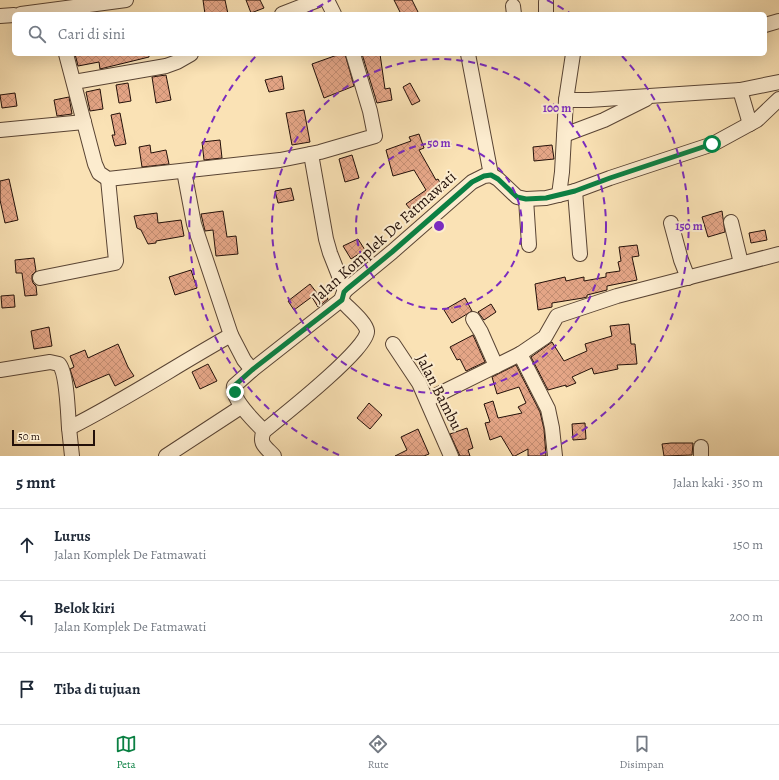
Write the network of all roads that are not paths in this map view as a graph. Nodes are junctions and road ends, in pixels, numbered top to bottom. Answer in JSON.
{"nodes":[{"id":1,"x":126,"y":0,"type":"edge"},
{"id":2,"x":318,"y":0,"type":"edge"},
{"id":3,"x":327,"y":0,"type":"edge"},
{"id":4,"x":53,"y":8,"type":"edge"},
{"id":5,"x":32,"y":12,"type":"edge"},
{"id":6,"x":287,"y":12,"type":"edge"},
{"id":7,"x":333,"y":12,"type":"edge"},
{"id":8,"x":12,"y":15,"type":"edge"},
{"id":9,"x":0,"y":16,"type":"edge"},
{"id":10,"x":779,"y":21,"type":"edge"},
{"id":11,"x":767,"y":25,"type":"edge"},
{"id":12,"x":67,"y":56,"type":"edge"},
{"id":13,"x":188,"y":56,"type":"edge"},
{"id":14,"x":354,"y":56,"type":"edge"},
{"id":15,"x":468,"y":56,"type":"edge"},
{"id":16,"x":573,"y":56,"type":"edge"},
{"id":17,"x":74,"y":82,"type":"junction"},
{"id":18,"x":779,"y":82,"type":"edge"},
{"id":19,"x":740,"y":90,"type":"junction"},
{"id":20,"x":652,"y":96,"type":"junction"},
{"id":21,"x":779,"y":99,"type":"edge"},
{"id":22,"x":566,"y":100,"type":"junction"},
{"id":23,"x":84,"y":122,"type":"junction"},
{"id":24,"x":750,"y":124,"type":"junction"},
{"id":25,"x":0,"y":130,"type":"edge"},
{"id":26,"x":564,"y":135,"type":"junction"},
{"id":27,"x":311,"y":154,"type":"junction"},
{"id":28,"x":184,"y":172,"type":"junction"},
{"id":29,"x":491,"y":175,"type":"junction"},
{"id":30,"x":108,"y":179,"type":"junction"},
{"id":31,"x":575,"y":191,"type":"junction"},
{"id":32,"x":559,"y":195,"type":"junction"},
{"id":33,"x":526,"y":199,"type":"junction"},
{"id":34,"x":731,"y":222,"type":"dead end"},
{"id":35,"x":671,"y":223,"type":"dead end"},
{"id":36,"x":529,"y":245,"type":"dead end"},
{"id":37,"x":580,"y":254,"type":"dead end"},
{"id":38,"x":779,"y":254,"type":"edge"},
{"id":39,"x":741,"y":264,"type":"junction"},
{"id":40,"x":40,"y":278,"type":"dead end"},
{"id":41,"x":688,"y":278,"type":"junction"},
{"id":42,"x":343,"y":296,"type":"junction"},
{"id":43,"x":473,"y":319,"type":"dead end"},
{"id":44,"x":231,"y":335,"type":"junction"},
{"id":45,"x":393,"y":344,"type":"dead end"},
{"id":46,"x":520,"y":354,"type":"junction"},
{"id":47,"x":496,"y":366,"type":"junction"},
{"id":48,"x":0,"y":370,"type":"edge"},
{"id":49,"x":252,"y":370,"type":"junction"},
{"id":50,"x":428,"y":400,"type":"junction"},
{"id":51,"x":241,"y":407,"type":"junction"},
{"id":52,"x":70,"y":428,"type":"junction"},
{"id":53,"x":264,"y":431,"type":"junction"},
{"id":54,"x":72,"y":456,"type":"edge"},
{"id":55,"x":166,"y":456,"type":"edge"},
{"id":56,"x":274,"y":456,"type":"edge"},
{"id":57,"x":451,"y":456,"type":"edge"},
{"id":58,"x":555,"y":456,"type":"edge"}],
"edges":[{"from":1,"to":4,"type":"street"},
{"from":2,"to":6,"type":"street"},
{"from":3,"to":7,"type":"street"},
{"from":4,"to":5,"type":"street"},
{"from":8,"to":9,"type":"street"},
{"from":10,"to":11,"type":"street"},
{"from":12,"to":17,"type":"street"},
{"from":13,"to":17,"type":"street"},
{"from":14,"to":27,"type":"street"},
{"from":15,"to":29,"type":"street"},
{"from":16,"to":22,"type":"street"},
{"from":17,"to":23,"type":"street"},
{"from":18,"to":19,"type":"street"},
{"from":19,"to":20,"type":"street"},
{"from":19,"to":24,"type":"street"},
{"from":20,"to":22,"type":"street"},
{"from":20,"to":26,"type":"street"},
{"from":21,"to":24,"type":"street"},
{"from":22,"to":26,"type":"street"},
{"from":23,"to":25,"type":"street"},
{"from":23,"to":30,"type":"street"},
{"from":24,"to":31,"type":"street"},
{"from":26,"to":32,"type":"street"},
{"from":27,"to":28,"type":"street"},
{"from":27,"to":42,"type":"street"},
{"from":28,"to":30,"type":"street"},
{"from":28,"to":44,"type":"street"},
{"from":29,"to":33,"type":"street"},
{"from":29,"to":42,"type":"street","name":"Jalan Komplek De Fatmawati"},
{"from":30,"to":40,"type":"street"},
{"from":31,"to":32,"type":"street"},
{"from":31,"to":37,"type":"street"},
{"from":32,"to":33,"type":"street"},
{"from":33,"to":36,"type":"street"},
{"from":34,"to":39,"type":"street"},
{"from":35,"to":41,"type":"street"},
{"from":38,"to":39,"type":"street"},
{"from":39,"to":41,"type":"street"},
{"from":41,"to":46,"type":"street"},
{"from":42,"to":49,"type":"street","name":"Jalan Komplek De Fatmawati"},
{"from":42,"to":53,"type":"street"},
{"from":43,"to":47,"type":"street"},
{"from":44,"to":49,"type":"street"},
{"from":44,"to":52,"type":"street"},
{"from":45,"to":50,"type":"street","name":"Jalan Bambu"},
{"from":46,"to":47,"type":"street"},
{"from":46,"to":58,"type":"street"},
{"from":47,"to":50,"type":"street"},
{"from":48,"to":52,"type":"street"},
{"from":49,"to":51,"type":"street","name":"Jalan Komplek De Fatmawati"},
{"from":50,"to":57,"type":"street","name":"Jalan Bambu"},
{"from":51,"to":53,"type":"street"},
{"from":51,"to":55,"type":"street"},
{"from":52,"to":54,"type":"street"},
{"from":53,"to":56,"type":"street"}]}
